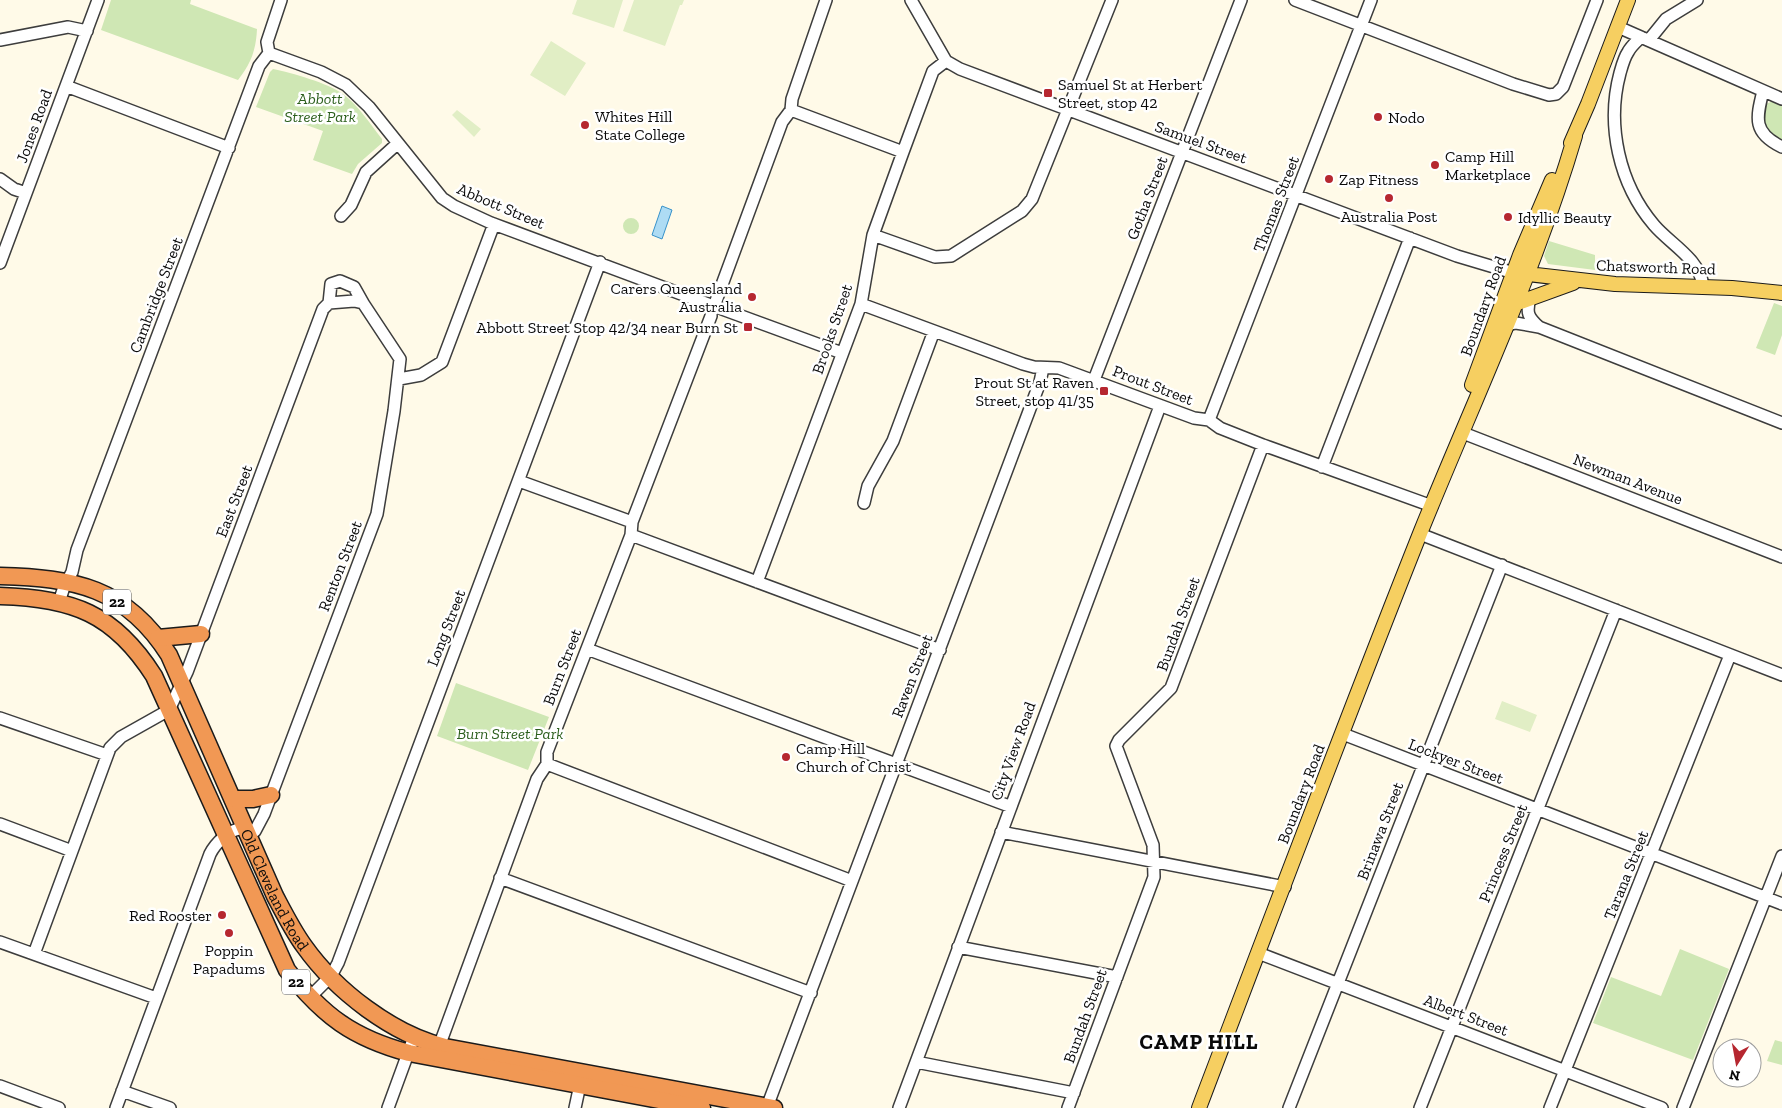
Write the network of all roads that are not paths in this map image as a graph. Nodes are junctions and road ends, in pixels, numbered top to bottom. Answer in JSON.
{"nodes":[{"id":1,"x":98,"y":0,"type":"edge"},
{"id":2,"x":281,"y":0,"type":"edge"},
{"id":3,"x":826,"y":0,"type":"edge"},
{"id":4,"x":911,"y":0,"type":"edge"},
{"id":5,"x":1112,"y":0,"type":"edge"},
{"id":6,"x":1241,"y":0,"type":"edge"},
{"id":7,"x":1295,"y":0,"type":"edge"},
{"id":8,"x":1371,"y":0,"type":"edge"},
{"id":9,"x":1597,"y":0,"type":"edge"},
{"id":10,"x":1628,"y":0,"type":"edge"},
{"id":11,"x":1697,"y":0,"type":"edge"},
{"id":12,"x":1361,"y":25,"type":"junction"},
{"id":13,"x":1618,"y":28,"type":"junction"},
{"id":14,"x":87,"y":30,"type":"junction"},
{"id":15,"x":1645,"y":39,"type":"junction"},
{"id":16,"x":0,"y":40,"type":"edge"},
{"id":17,"x":269,"y":53,"type":"junction"},
{"id":18,"x":946,"y":61,"type":"junction"},
{"id":19,"x":66,"y":86,"type":"junction"},
{"id":20,"x":1763,"y":91,"type":"junction"},
{"id":21,"x":1782,"y":99,"type":"edge"},
{"id":22,"x":791,"y":110,"type":"junction"},
{"id":23,"x":1068,"y":110,"type":"junction"},
{"id":24,"x":398,"y":144,"type":"junction"},
{"id":25,"x":1782,"y":147,"type":"edge"},
{"id":26,"x":229,"y":148,"type":"junction"},
{"id":27,"x":903,"y":152,"type":"junction"},
{"id":28,"x":1182,"y":153,"type":"junction"},
{"id":29,"x":0,"y":179,"type":"edge"},
{"id":30,"x":26,"y":193,"type":"junction"},
{"id":31,"x":1297,"y":195,"type":"junction"},
{"id":32,"x":341,"y":216,"type":"dead end"},
{"id":33,"x":494,"y":224,"type":"junction"},
{"id":34,"x":873,"y":235,"type":"junction"},
{"id":35,"x":1410,"y":238,"type":"junction"},
{"id":36,"x":600,"y":262,"type":"junction"},
{"id":37,"x":0,"y":263,"type":"edge"},
{"id":38,"x":1520,"y":273,"type":"junction"},
{"id":39,"x":1580,"y":281,"type":"junction"},
{"id":40,"x":1703,"y":286,"type":"junction"},
{"id":41,"x":1781,"y":288,"type":"edge"},
{"id":42,"x":1530,"y":298,"type":"junction"},
{"id":43,"x":363,"y":303,"type":"junction"},
{"id":44,"x":329,"y":304,"type":"junction"},
{"id":45,"x":861,"y":304,"type":"junction"},
{"id":46,"x":1515,"y":304,"type":"junction"},
{"id":47,"x":715,"y":307,"type":"junction"},
{"id":48,"x":1507,"y":325,"type":"junction"},
{"id":49,"x":1539,"y":327,"type":"junction"},
{"id":50,"x":934,"y":331,"type":"junction"},
{"id":51,"x":842,"y":353,"type":"junction"},
{"id":52,"x":1043,"y":368,"type":"junction"},
{"id":53,"x":398,"y":380,"type":"junction"},
{"id":54,"x":1094,"y":380,"type":"junction"},
{"id":55,"x":1160,"y":406,"type":"junction"},
{"id":56,"x":1210,"y":420,"type":"junction"},
{"id":57,"x":1782,"y":423,"type":"edge"},
{"id":58,"x":1462,"y":433,"type":"junction"},
{"id":59,"x":1263,"y":445,"type":"junction"},
{"id":60,"x":1322,"y":467,"type":"junction"},
{"id":61,"x":519,"y":481,"type":"junction"},
{"id":62,"x":1437,"y":493,"type":"junction"},
{"id":63,"x":864,"y":503,"type":"dead end"},
{"id":64,"x":1432,"y":506,"type":"junction"},
{"id":65,"x":632,"y":522,"type":"junction"},
{"id":66,"x":1420,"y":534,"type":"junction"},
{"id":67,"x":631,"y":535,"type":"junction"},
{"id":68,"x":1782,"y":557,"type":"edge"},
{"id":69,"x":1502,"y":565,"type":"junction"},
{"id":70,"x":0,"y":576,"type":"edge"},
{"id":71,"x":67,"y":581,"type":"junction"},
{"id":72,"x":757,"y":582,"type":"junction"},
{"id":73,"x":0,"y":596,"type":"edge"},
{"id":74,"x":59,"y":602,"type":"junction"},
{"id":75,"x":1616,"y":610,"type":"junction"},
{"id":76,"x":201,"y":634,"type":"junction"},
{"id":77,"x":158,"y":638,"type":"junction"},
{"id":78,"x":587,"y":649,"type":"junction"},
{"id":79,"x":940,"y":650,"type":"junction"},
{"id":80,"x":1730,"y":655,"type":"junction"},
{"id":81,"x":1782,"y":675,"type":"edge"},
{"id":82,"x":182,"y":683,"type":"junction"},
{"id":83,"x":169,"y":710,"type":"junction"},
{"id":84,"x":0,"y":718,"type":"edge"},
{"id":85,"x":1343,"y":734,"type":"junction"},
{"id":86,"x":107,"y":756,"type":"junction"},
{"id":87,"x":547,"y":764,"type":"junction"},
{"id":88,"x":896,"y":764,"type":"junction"},
{"id":89,"x":1423,"y":766,"type":"junction"},
{"id":90,"x":271,"y":795,"type":"junction"},
{"id":91,"x":233,"y":799,"type":"junction"},
{"id":92,"x":1009,"y":806,"type":"junction"},
{"id":93,"x":1537,"y":810,"type":"junction"},
{"id":94,"x":0,"y":824,"type":"edge"},
{"id":95,"x":247,"y":830,"type":"junction"},
{"id":96,"x":1001,"y":832,"type":"junction"},
{"id":97,"x":226,"y":837,"type":"junction"},
{"id":98,"x":72,"y":851,"type":"junction"},
{"id":99,"x":1652,"y":854,"type":"junction"},
{"id":100,"x":1782,"y":856,"type":"edge"},
{"id":101,"x":1154,"y":861,"type":"junction"},
{"id":102,"x":500,"y":878,"type":"junction"},
{"id":103,"x":852,"y":881,"type":"junction"},
{"id":104,"x":1285,"y":887,"type":"junction"},
{"id":105,"x":1766,"y":898,"type":"junction"},
{"id":106,"x":1782,"y":904,"type":"edge"},
{"id":107,"x":0,"y":942,"type":"edge"},
{"id":108,"x":958,"y":947,"type":"junction"},
{"id":109,"x":1258,"y":953,"type":"junction"},
{"id":110,"x":34,"y":954,"type":"junction"},
{"id":111,"x":331,"y":976,"type":"junction"},
{"id":112,"x":1117,"y":977,"type":"junction"},
{"id":113,"x":1338,"y":984,"type":"junction"},
{"id":114,"x":810,"y":993,"type":"junction"},
{"id":115,"x":156,"y":998,"type":"junction"},
{"id":116,"x":309,"y":998,"type":"junction"},
{"id":117,"x":1451,"y":1027,"type":"junction"},
{"id":118,"x":414,"y":1037,"type":"junction"},
{"id":119,"x":437,"y":1052,"type":"junction"},
{"id":120,"x":409,"y":1053,"type":"junction"},
{"id":121,"x":916,"y":1062,"type":"junction"},
{"id":122,"x":1565,"y":1071,"type":"junction"},
{"id":123,"x":581,"y":1079,"type":"junction"},
{"id":124,"x":0,"y":1086,"type":"edge"},
{"id":125,"x":122,"y":1091,"type":"junction"},
{"id":126,"x":1074,"y":1093,"type":"junction"},
{"id":127,"x":59,"y":1108,"type":"edge"},
{"id":128,"x":116,"y":1108,"type":"edge"},
{"id":129,"x":170,"y":1108,"type":"edge"},
{"id":130,"x":388,"y":1108,"type":"edge"},
{"id":131,"x":574,"y":1108,"type":"edge"},
{"id":132,"x":702,"y":1108,"type":"edge"},
{"id":133,"x":770,"y":1108,"type":"edge"},
{"id":134,"x":898,"y":1108,"type":"edge"},
{"id":135,"x":1068,"y":1108,"type":"edge"},
{"id":136,"x":1199,"y":1108,"type":"edge"},
{"id":137,"x":1290,"y":1108,"type":"edge"},
{"id":138,"x":1420,"y":1108,"type":"edge"},
{"id":139,"x":1550,"y":1108,"type":"edge"},
{"id":140,"x":1662,"y":1108,"type":"edge"},
{"id":141,"x":1683,"y":1108,"type":"edge"}],
"edges":[{"from":1,"to":14,"type":"street","name":"Jones Road"},
{"from":2,"to":17,"type":"street","name":"Cambridge Street"},
{"from":3,"to":22,"type":"street","name":"Burn Street"},
{"from":4,"to":18,"type":"street"},
{"from":5,"to":23,"type":"street"},
{"from":6,"to":28,"type":"street","name":"Gotha Street"},
{"from":7,"to":12,"type":"street"},
{"from":8,"to":12,"type":"street","name":"Thomas Street"},
{"from":9,"to":12,"type":"street"},
{"from":10,"to":13,"type":"main road","name":"Boundary Road"},
{"from":11,"to":15,"type":"street"},
{"from":12,"to":31,"type":"street","name":"Thomas Street"},
{"from":13,"to":15,"type":"street"},
{"from":13,"to":38,"type":"main road","name":"Boundary Road"},
{"from":14,"to":16,"type":"street"},
{"from":14,"to":19,"type":"street","name":"Jones Road"},
{"from":15,"to":20,"type":"street"},
{"from":15,"to":40,"type":"street"},
{"from":17,"to":24,"type":"street","name":"Abbott Street"},
{"from":17,"to":26,"type":"street","name":"Cambridge Street"},
{"from":18,"to":23,"type":"street","name":"Samuel Street"},
{"from":18,"to":27,"type":"street","name":"Brooks Street"},
{"from":19,"to":26,"type":"street"},
{"from":19,"to":30,"type":"street","name":"Jones Road"},
{"from":20,"to":21,"type":"street"},
{"from":20,"to":25,"type":"street"},
{"from":22,"to":27,"type":"street"},
{"from":22,"to":47,"type":"street","name":"Burn Street"},
{"from":23,"to":28,"type":"street","name":"Samuel Street"},
{"from":23,"to":34,"type":"street"},
{"from":24,"to":32,"type":"street"},
{"from":24,"to":33,"type":"street","name":"Abbott Street"},
{"from":26,"to":71,"type":"street","name":"Cambridge Street"},
{"from":27,"to":34,"type":"street","name":"Brooks Street"},
{"from":28,"to":31,"type":"street","name":"Samuel Street"},
{"from":28,"to":54,"type":"street","name":"Gotha Street"},
{"from":29,"to":30,"type":"street"},
{"from":30,"to":37,"type":"street","name":"Jones Road"},
{"from":31,"to":35,"type":"street","name":"Samuel Street"},
{"from":31,"to":56,"type":"street","name":"Thomas Street"},
{"from":33,"to":36,"type":"street","name":"Abbott Street"},
{"from":33,"to":53,"type":"street"},
{"from":34,"to":45,"type":"street","name":"Brooks Street"},
{"from":35,"to":38,"type":"street","name":"Samuel Street"},
{"from":35,"to":60,"type":"street"},
{"from":36,"to":47,"type":"street","name":"Abbott Street"},
{"from":36,"to":61,"type":"street","name":"Long Street"},
{"from":38,"to":39,"type":"main road","name":"Chatsworth Road"},
{"from":38,"to":46,"type":"main road","name":"Boundary Road"},
{"from":38,"to":62,"type":"main road","name":"Boundary Road"},
{"from":39,"to":40,"type":"main road","name":"Chatsworth Road"},
{"from":39,"to":42,"type":"main road","name":"Chatsworth Road"},
{"from":40,"to":41,"type":"main road","name":"Chatsworth Road"},
{"from":42,"to":46,"type":"main road","name":"Chatsworth Road"},
{"from":42,"to":49,"type":"street"},
{"from":43,"to":44,"type":"street"},
{"from":43,"to":44,"type":"street","name":"Renton Street"},
{"from":43,"to":53,"type":"street","name":"Renton Street"},
{"from":44,"to":76,"type":"street","name":"East Street"},
{"from":45,"to":50,"type":"street","name":"Prout Street"},
{"from":45,"to":51,"type":"street","name":"Brooks Street"},
{"from":46,"to":48,"type":"main road","name":"Boundary Road"},
{"from":47,"to":51,"type":"street","name":"Abbott Street"},
{"from":47,"to":65,"type":"street","name":"Burn Street"},
{"from":48,"to":49,"type":"street"},
{"from":48,"to":58,"type":"main road","name":"Boundary Road"},
{"from":49,"to":57,"type":"street"},
{"from":50,"to":52,"type":"street","name":"Prout Street"},
{"from":50,"to":63,"type":"street"},
{"from":51,"to":72,"type":"street","name":"Brooks Street"},
{"from":52,"to":54,"type":"street","name":"Prout Street"},
{"from":52,"to":79,"type":"street","name":"Raven Street"},
{"from":53,"to":90,"type":"street","name":"Renton Street"},
{"from":54,"to":55,"type":"street","name":"Prout Street"},
{"from":55,"to":56,"type":"street","name":"Prout Street"},
{"from":55,"to":92,"type":"street","name":"City View Road"},
{"from":56,"to":59,"type":"street","name":"Prout Street"},
{"from":58,"to":62,"type":"main road","name":"Boundary Road"},
{"from":58,"to":68,"type":"street","name":"Newman Avenue"},
{"from":59,"to":60,"type":"street","name":"Prout Street"},
{"from":59,"to":101,"type":"street","name":"Bundah Street"},
{"from":60,"to":64,"type":"street","name":"Prout Street"},
{"from":61,"to":65,"type":"street"},
{"from":61,"to":111,"type":"street","name":"Long Street"},
{"from":62,"to":64,"type":"main road","name":"Boundary Road"},
{"from":64,"to":66,"type":"main road","name":"Boundary Road"},
{"from":65,"to":67,"type":"street","name":"Burn Street"},
{"from":66,"to":69,"type":"street"},
{"from":66,"to":85,"type":"main road","name":"Boundary Road"},
{"from":67,"to":72,"type":"street"},
{"from":67,"to":78,"type":"street","name":"Burn Street"},
{"from":69,"to":75,"type":"street"},
{"from":69,"to":89,"type":"street","name":"Brinawa Street"},
{"from":70,"to":71,"type":"highway","name":"Old Cleveland Road","number":"22"},
{"from":71,"to":74,"type":"street","name":"Cambridge Street"},
{"from":71,"to":77,"type":"highway","name":"Old Cleveland Road","number":"22"},
{"from":72,"to":79,"type":"street"},
{"from":73,"to":74,"type":"highway","name":"Old Cleveland Road","number":"22"},
{"from":74,"to":83,"type":"highway","name":"Old Cleveland Road","number":"22"},
{"from":75,"to":80,"type":"street"},
{"from":75,"to":93,"type":"street","name":"Princess Street"},
{"from":76,"to":77,"type":"highway"},
{"from":76,"to":82,"type":"street","name":"East Street"},
{"from":77,"to":82,"type":"highway","name":"Old Cleveland Road","number":"22"},
{"from":78,"to":87,"type":"street","name":"Burn Street"},
{"from":78,"to":88,"type":"street"},
{"from":79,"to":88,"type":"street","name":"Raven Street"},
{"from":80,"to":81,"type":"street"},
{"from":80,"to":99,"type":"street","name":"Tarana Street"},
{"from":82,"to":83,"type":"street","name":"East Street"},
{"from":82,"to":91,"type":"highway","name":"Old Cleveland Road","number":"22"},
{"from":83,"to":86,"type":"street"},
{"from":83,"to":97,"type":"highway","name":"Old Cleveland Road","number":"22"},
{"from":84,"to":86,"type":"street"},
{"from":85,"to":89,"type":"street","name":"Lockyer Street"},
{"from":85,"to":104,"type":"main road","name":"Boundary Road"},
{"from":86,"to":98,"type":"street"},
{"from":87,"to":102,"type":"street","name":"Burn Street"},
{"from":87,"to":103,"type":"street"},
{"from":88,"to":92,"type":"street"},
{"from":88,"to":103,"type":"street","name":"Raven Street"},
{"from":89,"to":93,"type":"street","name":"Lockyer Street"},
{"from":89,"to":113,"type":"street","name":"Brinawa Street"},
{"from":90,"to":91,"type":"highway"},
{"from":90,"to":95,"type":"street","name":"Renton Street"},
{"from":91,"to":95,"type":"highway","name":"Old Cleveland Road","number":"22"},
{"from":92,"to":96,"type":"street","name":"City View Road"},
{"from":93,"to":99,"type":"street","name":"Lockyer Street"},
{"from":93,"to":117,"type":"street","name":"Princess Street"},
{"from":94,"to":98,"type":"street"},
{"from":95,"to":97,"type":"street"},
{"from":95,"to":111,"type":"highway","name":"Old Cleveland Road","number":"22"},
{"from":96,"to":101,"type":"street"},
{"from":96,"to":108,"type":"street","name":"City View Road"},
{"from":97,"to":115,"type":"street"},
{"from":97,"to":116,"type":"highway","name":"Old Cleveland Road","number":"22"},
{"from":98,"to":110,"type":"street"},
{"from":99,"to":105,"type":"street","name":"Lockyer Street"},
{"from":99,"to":122,"type":"street","name":"Tarana Street"},
{"from":100,"to":105,"type":"street"},
{"from":101,"to":104,"type":"street"},
{"from":101,"to":112,"type":"street","name":"Bundah Street"},
{"from":102,"to":114,"type":"street"},
{"from":102,"to":119,"type":"street","name":"Burn Street"},
{"from":103,"to":114,"type":"street","name":"Raven Street"},
{"from":104,"to":109,"type":"main road","name":"Boundary Road"},
{"from":105,"to":106,"type":"street","name":"Lockyer Street"},
{"from":105,"to":141,"type":"street"},
{"from":107,"to":110,"type":"street"},
{"from":108,"to":112,"type":"street"},
{"from":108,"to":121,"type":"street","name":"City View Road"},
{"from":109,"to":113,"type":"street","name":"Albert Street"},
{"from":109,"to":136,"type":"main road","name":"Boundary Road"},
{"from":110,"to":115,"type":"street"},
{"from":111,"to":116,"type":"street","name":"Long Street"},
{"from":111,"to":118,"type":"highway","name":"Old Cleveland Road","number":"22"},
{"from":112,"to":126,"type":"street","name":"Bundah Street"},
{"from":113,"to":117,"type":"street","name":"Albert Street"},
{"from":113,"to":137,"type":"street","name":"Brinawa Street"},
{"from":114,"to":133,"type":"street","name":"Raven Street"},
{"from":115,"to":125,"type":"street"},
{"from":116,"to":120,"type":"highway","name":"Old Cleveland Road","number":"22"},
{"from":117,"to":122,"type":"street","name":"Albert Street"},
{"from":117,"to":138,"type":"street","name":"Princess Street"},
{"from":118,"to":119,"type":"highway","name":"Old Cleveland Road","number":"22"},
{"from":118,"to":120,"type":"street"},
{"from":119,"to":120,"type":"highway","name":"Old Cleveland Road","number":"22"},
{"from":119,"to":123,"type":"highway","name":"Old Cleveland Road","number":"22"},
{"from":120,"to":130,"type":"street"},
{"from":121,"to":126,"type":"street"},
{"from":121,"to":134,"type":"street","name":"City View Road"},
{"from":122,"to":139,"type":"street","name":"Tarana Street"},
{"from":122,"to":140,"type":"street","name":"Albert Street"},
{"from":123,"to":131,"type":"street"},
{"from":123,"to":132,"type":"highway","name":"Old Cleveland Road","number":"22"},
{"from":123,"to":133,"type":"highway","name":"Old Cleveland Road","number":"22"},
{"from":124,"to":127,"type":"street"},
{"from":125,"to":128,"type":"street"},
{"from":125,"to":129,"type":"street"},
{"from":126,"to":135,"type":"street","name":"Bundah Street"}]}
